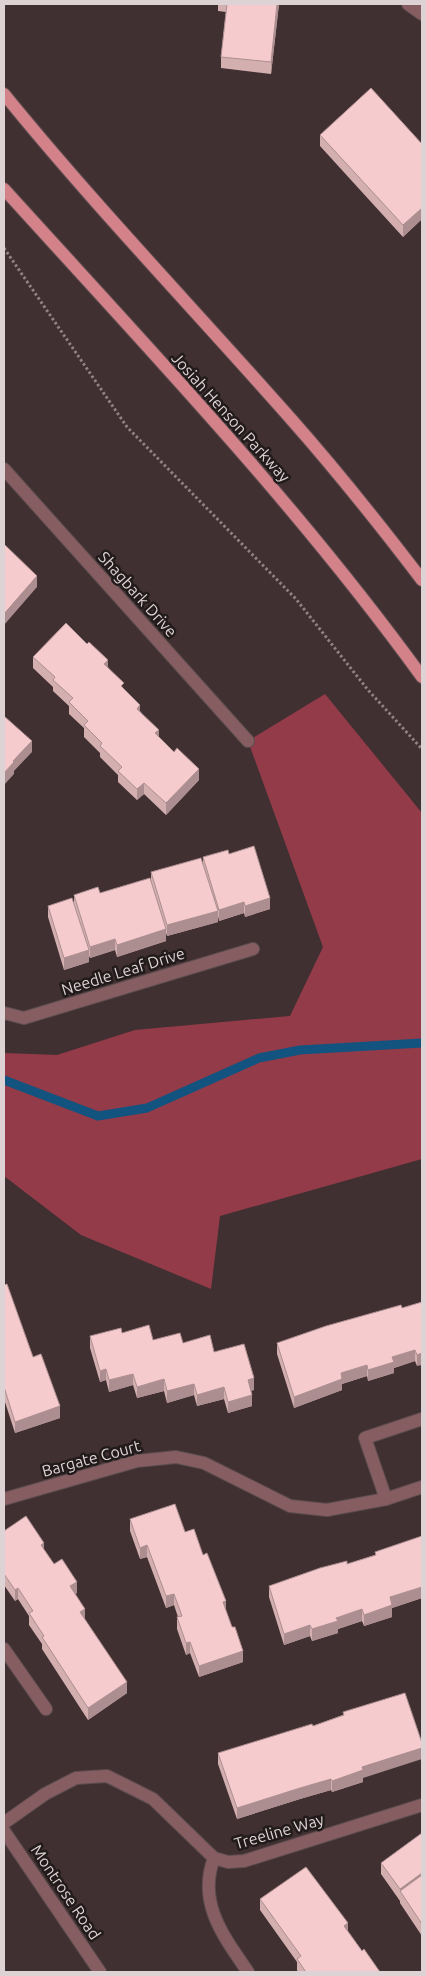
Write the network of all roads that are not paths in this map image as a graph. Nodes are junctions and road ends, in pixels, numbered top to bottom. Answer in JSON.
{"nodes":[{"id":1,"x":408,"y":4,"type":"edge"},
{"id":2,"x":422,"y":14,"type":"edge"},
{"id":3,"x":4,"y":94,"type":"edge"},
{"id":4,"x":4,"y":189,"type":"edge"},
{"id":5,"x":4,"y":469,"type":"edge"},
{"id":6,"x":422,"y":580,"type":"edge"},
{"id":7,"x":422,"y":676,"type":"edge"},
{"id":8,"x":248,"y":741,"type":"dead end"},
{"id":9,"x":252,"y":949,"type":"dead end"},
{"id":10,"x":4,"y":1012,"type":"edge"},
{"id":11,"x":422,"y":1419,"type":"edge"},
{"id":12,"x":422,"y":1487,"type":"edge"},
{"id":13,"x":4,"y":1499,"type":"edge"},
{"id":14,"x":386,"y":1499,"type":"junction"},
{"id":15,"x":4,"y":1648,"type":"edge"},
{"id":16,"x":46,"y":1709,"type":"dead end"},
{"id":17,"x":422,"y":1805,"type":"edge"},
{"id":18,"x":4,"y":1823,"type":"edge"},
{"id":19,"x":4,"y":1831,"type":"edge"},
{"id":20,"x":214,"y":1858,"type":"junction"},
{"id":21,"x":100,"y":1972,"type":"edge"},
{"id":22,"x":248,"y":1972,"type":"edge"}],
"edges":[{"from":1,"to":2,"type":"street"},
{"from":3,"to":6,"type":"main road"},
{"from":4,"to":7,"type":"main road","name":"Josiah Henson Parkway"},
{"from":5,"to":8,"type":"street","name":"Shagbark Drive"},
{"from":9,"to":10,"type":"street","name":"Needle Leaf Drive"},
{"from":11,"to":14,"type":"street"},
{"from":12,"to":14,"type":"street","name":"Bargate Court"},
{"from":13,"to":14,"type":"street","name":"Bargate Court"},
{"from":15,"to":16,"type":"street"},
{"from":17,"to":20,"type":"street","name":"Treeline Way"},
{"from":18,"to":20,"type":"street","name":"Treeline Way"},
{"from":19,"to":21,"type":"street","name":"Montrose Road"},
{"from":20,"to":22,"type":"street"}]}
